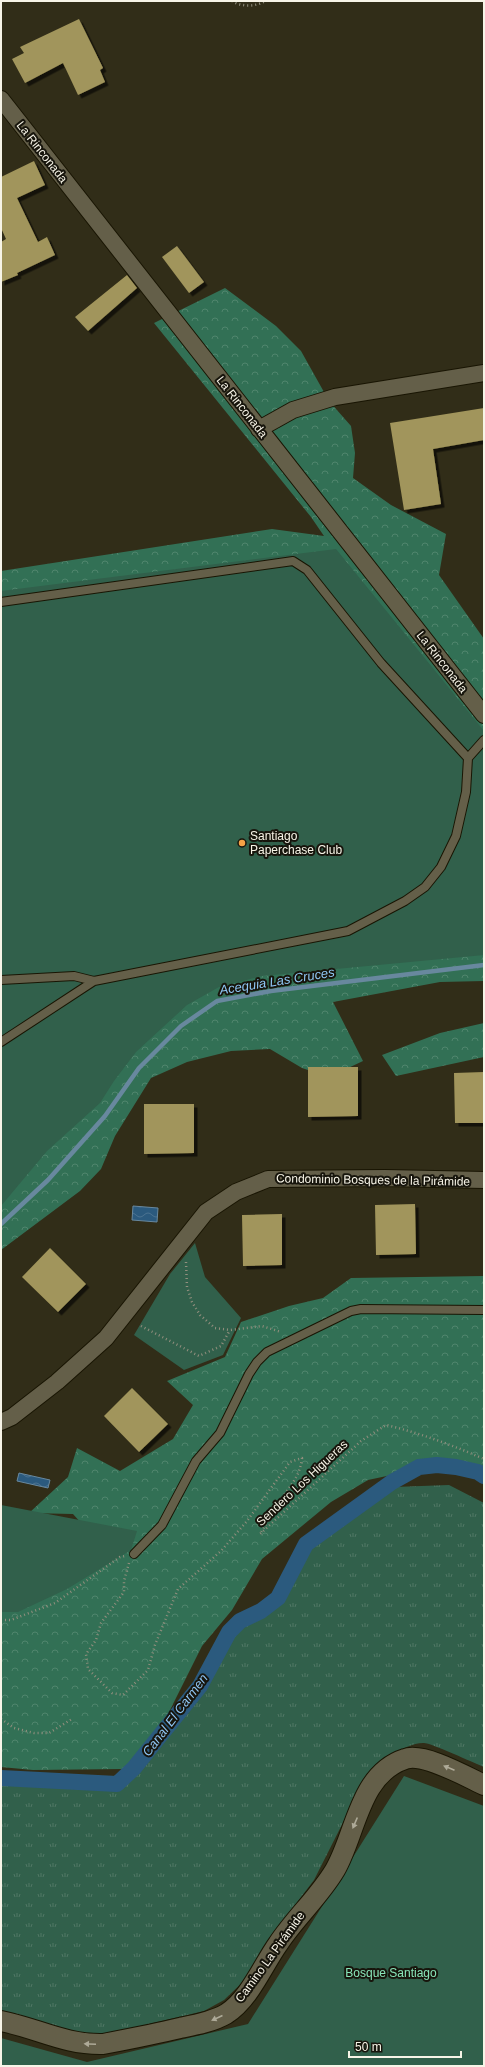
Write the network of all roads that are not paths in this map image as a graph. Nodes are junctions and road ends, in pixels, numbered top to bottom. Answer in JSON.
{"nodes":[{"id":1,"x":1,"y":99,"type":"edge"},
{"id":2,"x":484,"y":373,"type":"edge"},
{"id":3,"x":259,"y":428,"type":"junction"},
{"id":4,"x":1,"y":602,"type":"edge"},
{"id":5,"x":484,"y":715,"type":"edge"},
{"id":6,"x":484,"y":740,"type":"edge"},
{"id":7,"x":468,"y":758,"type":"junction"},
{"id":8,"x":1,"y":980,"type":"edge"},
{"id":9,"x":94,"y":981,"type":"junction"},
{"id":10,"x":1,"y":1042,"type":"edge"},
{"id":11,"x":484,"y":1180,"type":"edge"},
{"id":12,"x":484,"y":1310,"type":"edge"},
{"id":13,"x":1,"y":1422,"type":"edge"},
{"id":14,"x":134,"y":1554,"type":"road end"},
{"id":15,"x":484,"y":1785,"type":"edge"},
{"id":16,"x":1,"y":2021,"type":"edge"}],
"edges":[{"from":1,"to":3,"type":"street","name":"La Rinconada"},
{"from":2,"to":3,"type":"street"},
{"from":3,"to":5,"type":"street","name":"La Rinconada"},
{"from":4,"to":7,"type":"lane"},
{"from":6,"to":7,"type":"lane"},
{"from":7,"to":9,"type":"lane"},
{"from":8,"to":9,"type":"lane"},
{"from":9,"to":10,"type":"lane"},
{"from":11,"to":13,"type":"street","name":"Condominio Bosques de la Pirámide"},
{"from":12,"to":14,"type":"lane"},
{"from":15,"to":16,"type":"street","name":"Camino La Pirámide","one_way":true}]}
